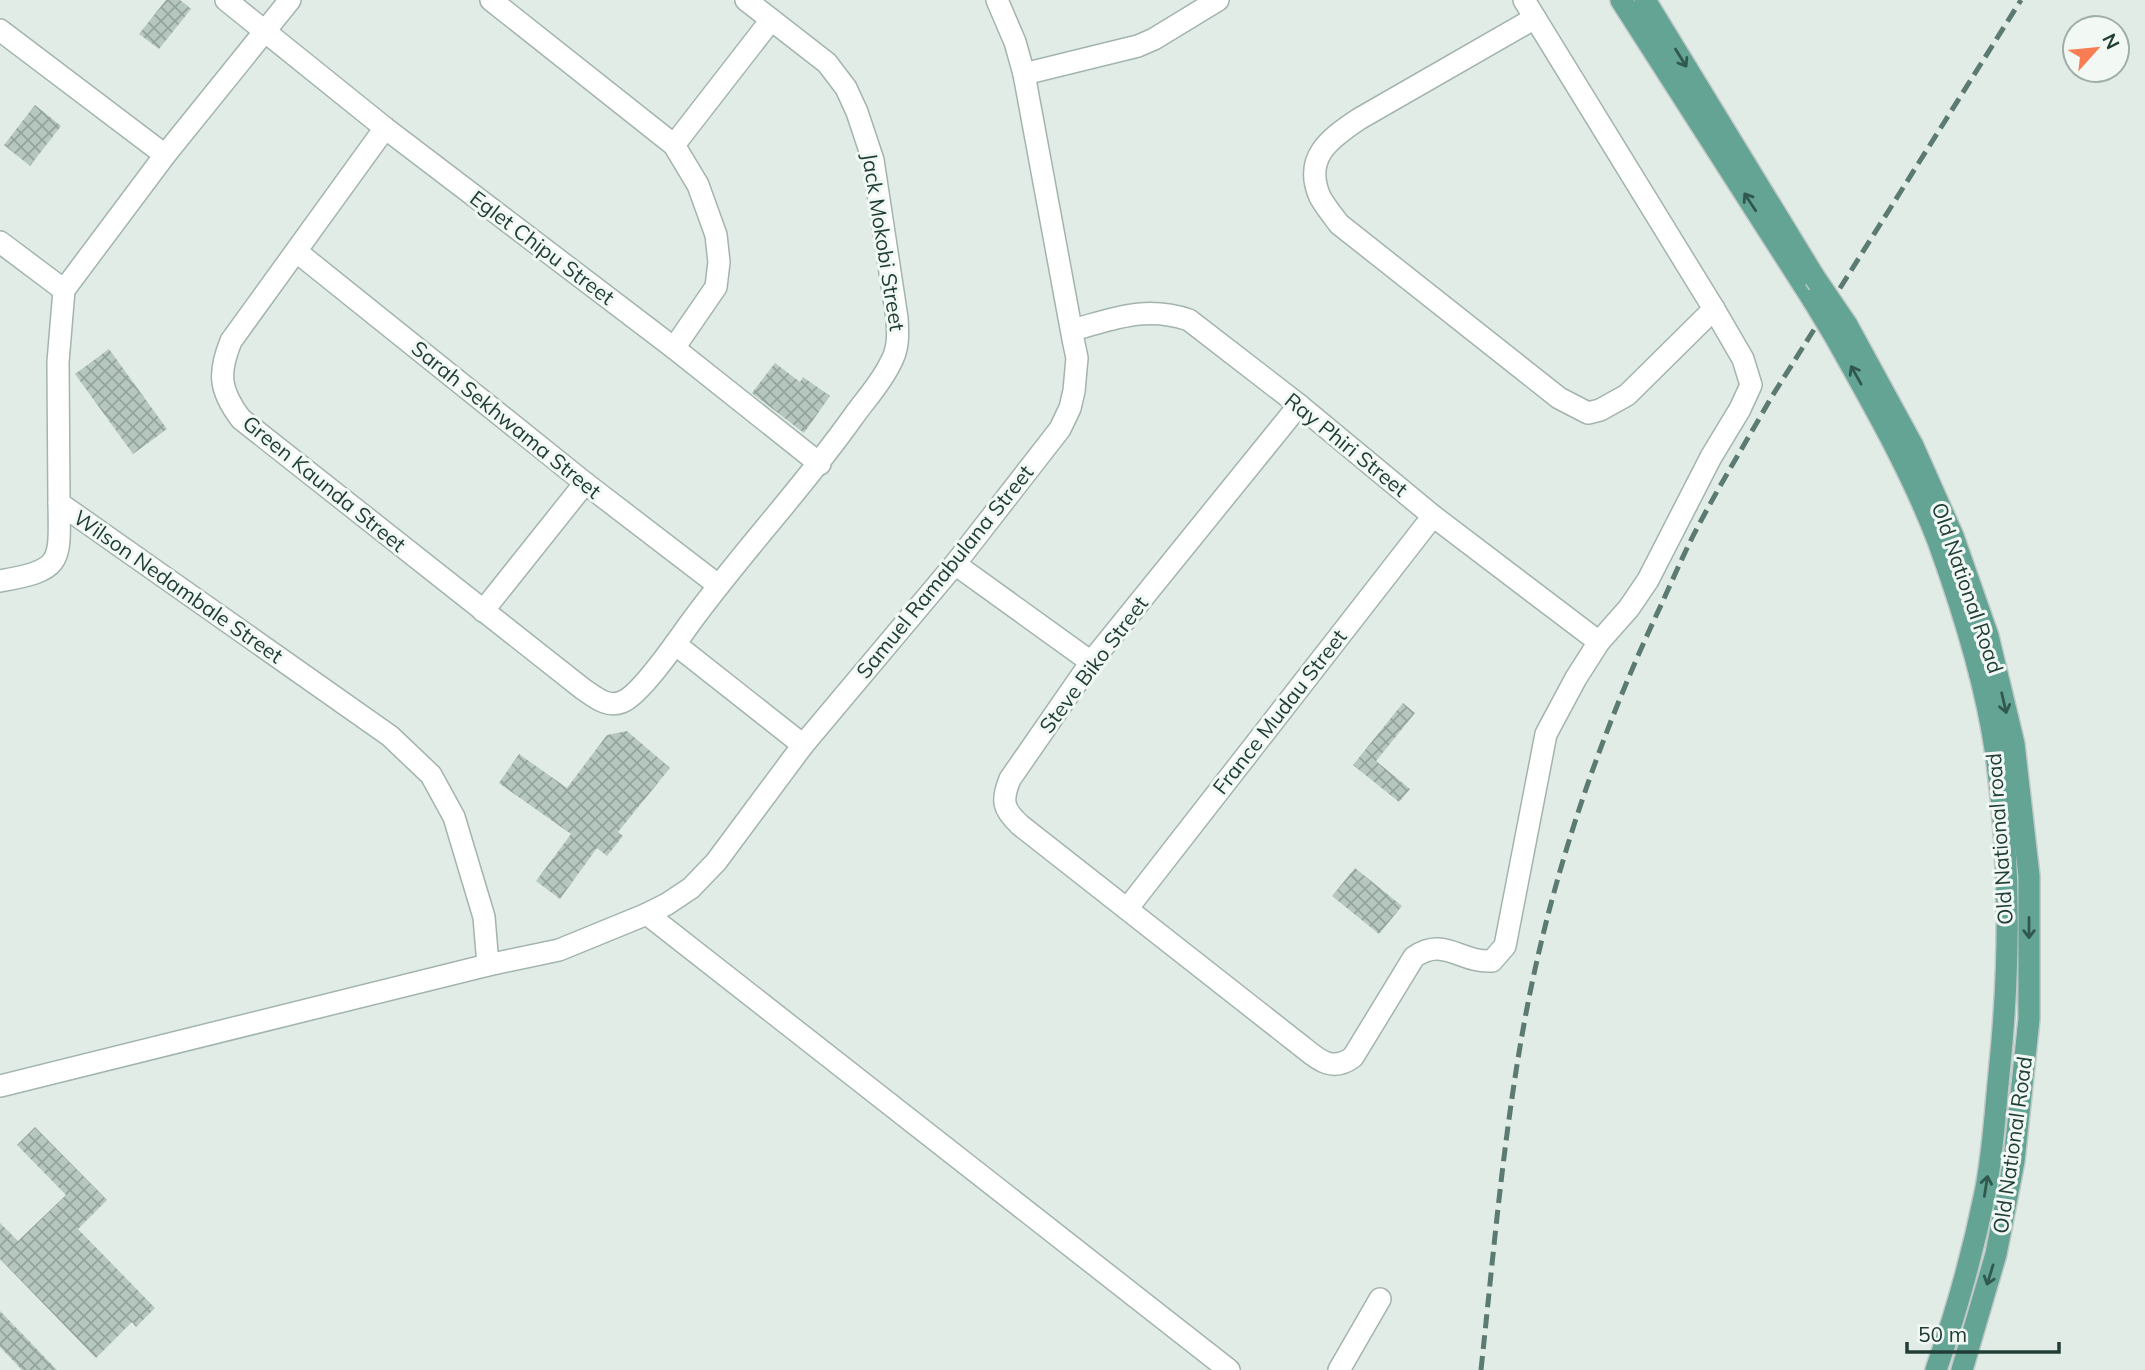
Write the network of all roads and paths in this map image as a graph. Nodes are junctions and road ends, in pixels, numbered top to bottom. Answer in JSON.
{"nodes":[{"id":1,"x":226,"y":0,"type":"edge"},
{"id":2,"x":290,"y":0,"type":"edge"},
{"id":3,"x":746,"y":0,"type":"edge"},
{"id":4,"x":997,"y":0,"type":"edge"},
{"id":5,"x":1219,"y":0,"type":"edge"},
{"id":6,"x":1622,"y":0,"type":"edge"},
{"id":7,"x":1645,"y":0,"type":"edge"},
{"id":8,"x":494,"y":1,"type":"edge"},
{"id":9,"x":1529,"y":9,"type":"edge"},
{"id":10,"x":771,"y":20,"type":"junction"},
{"id":11,"x":0,"y":30,"type":"edge"},
{"id":12,"x":264,"y":32,"type":"junction"},
{"id":13,"x":1024,"y":74,"type":"junction"},
{"id":14,"x":385,"y":128,"type":"junction"},
{"id":15,"x":674,"y":145,"type":"junction"},
{"id":16,"x":165,"y":155,"type":"junction"},
{"id":17,"x":0,"y":242,"type":"edge"},
{"id":18,"x":297,"y":252,"type":"junction"},
{"id":19,"x":64,"y":290,"type":"junction"},
{"id":20,"x":1714,"y":309,"type":"junction"},
{"id":21,"x":1840,"y":329,"type":"junction"},
{"id":22,"x":1072,"y":330,"type":"junction"},
{"id":23,"x":674,"y":348,"type":"junction"},
{"id":24,"x":1298,"y":405,"type":"junction"},
{"id":25,"x":820,"y":464,"type":"junction"},
{"id":26,"x":585,"y":483,"type":"junction"},
{"id":27,"x":59,"y":503,"type":"junction"},
{"id":28,"x":1433,"y":516,"type":"junction"},
{"id":29,"x":955,"y":564,"type":"junction"},
{"id":30,"x":0,"y":581,"type":"edge"},
{"id":31,"x":718,"y":585,"type":"junction"},
{"id":32,"x":483,"y":611,"type":"junction"},
{"id":33,"x":1599,"y":642,"type":"junction"},
{"id":34,"x":675,"y":644,"type":"junction"},
{"id":35,"x":1091,"y":662,"type":"junction"},
{"id":36,"x":803,"y":745,"type":"junction"},
{"id":37,"x":1127,"y":909,"type":"junction"},
{"id":38,"x":647,"y":914,"type":"junction"},
{"id":39,"x":488,"y":965,"type":"junction"},
{"id":40,"x":0,"y":1086,"type":"edge"},
{"id":41,"x":1380,"y":1298,"type":"dead end"},
{"id":42,"x":1229,"y":1370,"type":"edge"},
{"id":43,"x":1339,"y":1370,"type":"edge"},
{"id":44,"x":1936,"y":1370,"type":"edge"},
{"id":45,"x":1962,"y":1370,"type":"edge"}],
"edges":[{"from":1,"to":12,"type":"street","name":"Eglet Chipu Street"},
{"from":2,"to":12,"type":"street"},
{"from":3,"to":10,"type":"street","name":"Jack Mokobi Street"},
{"from":4,"to":13,"type":"street","name":"Samuel Ramabulana Street"},
{"from":5,"to":13,"type":"street"},
{"from":21,"to":6,"type":"main road","name":"Old National Road","one_way":true,"bridge":true},
{"from":7,"to":21,"type":"main road","name":"Old National Road","one_way":true,"bridge":true},
{"from":8,"to":15,"type":"street"},
{"from":9,"to":20,"type":"street"},
{"from":9,"to":20,"type":"street"},
{"from":10,"to":15,"type":"street"},
{"from":10,"to":25,"type":"street","name":"Jack Mokobi Street"},
{"from":11,"to":16,"type":"street"},
{"from":12,"to":14,"type":"street","name":"Eglet Chipu Street"},
{"from":12,"to":16,"type":"street"},
{"from":13,"to":22,"type":"street","name":"Samuel Ramabulana Street"},
{"from":14,"to":18,"type":"street","name":"Green Kaunda Street"},
{"from":14,"to":23,"type":"street","name":"Eglet Chipu Street"},
{"from":15,"to":23,"type":"street"},
{"from":16,"to":19,"type":"street"},
{"from":17,"to":19,"type":"street"},
{"from":18,"to":26,"type":"street","name":"Sarah Sekhwama Street"},
{"from":18,"to":32,"type":"street","name":"Green Kaunda Street"},
{"from":19,"to":27,"type":"street","name":"Wilson Nedambale Street"},
{"from":20,"to":33,"type":"street"},
{"from":44,"to":21,"type":"main road","name":"Old National road","one_way":true},
{"from":21,"to":45,"type":"main road","name":"Old National Road","one_way":true},
{"from":22,"to":24,"type":"street","name":"Ray Phiri Street"},
{"from":22,"to":29,"type":"street","name":"Samuel Ramabulana Street"},
{"from":23,"to":25,"type":"street","name":"Eglet Chipu Street"},
{"from":24,"to":28,"type":"street","name":"Ray Phiri Street"},
{"from":24,"to":35,"type":"street","name":"Steve Biko Street"},
{"from":25,"to":31,"type":"street","name":"Jack Mokobi Street"},
{"from":26,"to":31,"type":"street","name":"Sarah Sekhwama Street"},
{"from":26,"to":32,"type":"street"},
{"from":27,"to":30,"type":"street"},
{"from":27,"to":39,"type":"street","name":"Wilson Nedambale Street"},
{"from":28,"to":33,"type":"street","name":"Ray Phiri Street"},
{"from":28,"to":37,"type":"street","name":"France Mudau Street"},
{"from":29,"to":35,"type":"street"},
{"from":29,"to":36,"type":"street","name":"Samuel Ramabulana Street"},
{"from":31,"to":34,"type":"street","name":"Jack Mokobi Street"},
{"from":32,"to":34,"type":"street","name":"Green Kaunda Street"},
{"from":33,"to":37,"type":"street","name":"Steve Biko Street"},
{"from":34,"to":36,"type":"street"},
{"from":35,"to":37,"type":"street","name":"Steve Biko Street"},
{"from":36,"to":38,"type":"street","name":"Samuel Ramabulana Street"},
{"from":38,"to":39,"type":"street","name":"Samuel Ramabulana Street"},
{"from":38,"to":42,"type":"street"},
{"from":39,"to":40,"type":"street","name":"Samuel Ramabulana Street"},
{"from":41,"to":43,"type":"street"}]}
